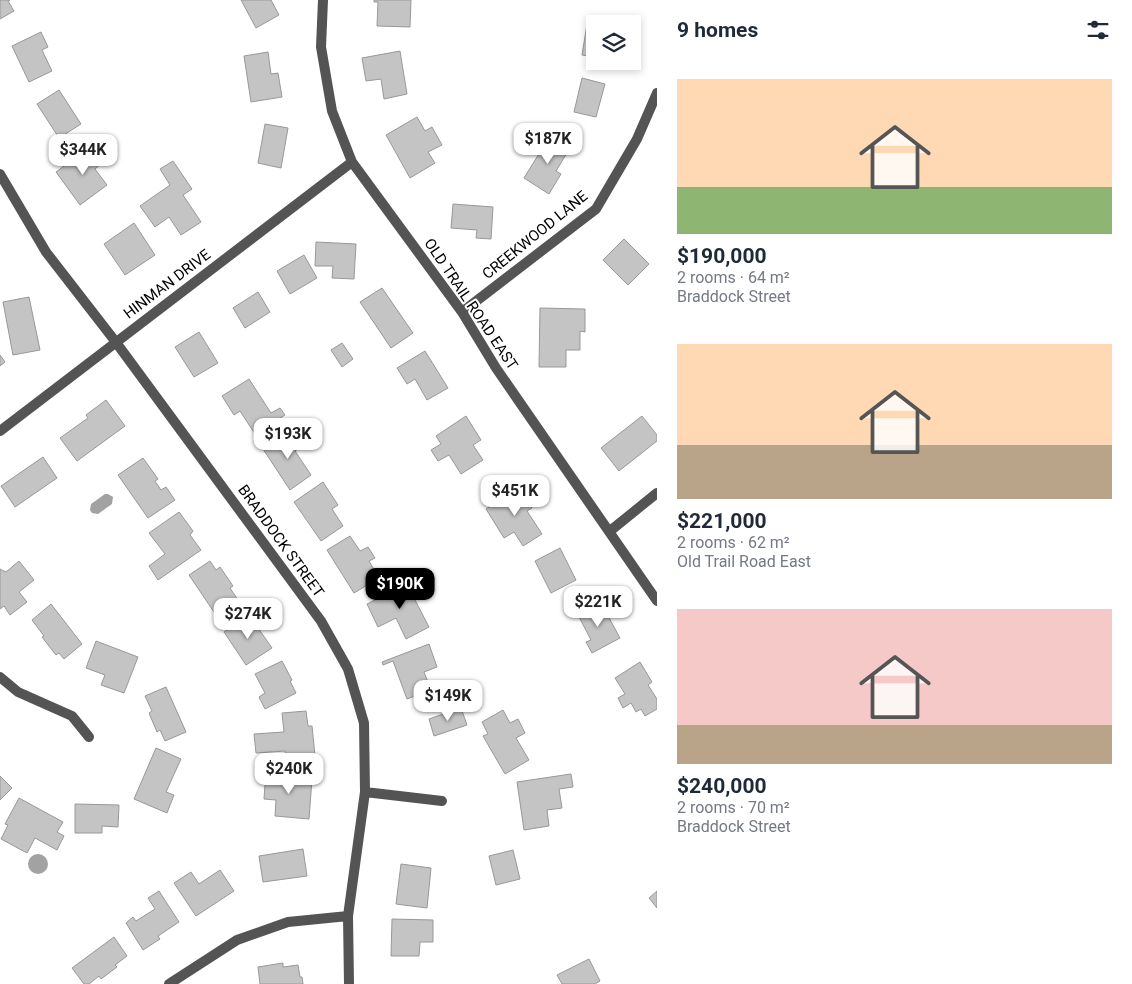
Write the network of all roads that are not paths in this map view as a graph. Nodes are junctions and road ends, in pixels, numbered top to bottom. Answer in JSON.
{"nodes":[{"id":1,"x":323,"y":0,"type":"edge"},
{"id":2,"x":657,"y":93,"type":"edge"},
{"id":3,"x":352,"y":162,"type":"junction"},
{"id":4,"x":0,"y":174,"type":"edge"},
{"id":5,"x":462,"y":312,"type":"junction"},
{"id":6,"x":115,"y":341,"type":"junction"},
{"id":7,"x":0,"y":431,"type":"edge"},
{"id":8,"x":657,"y":493,"type":"edge"},
{"id":9,"x":610,"y":531,"type":"junction"},
{"id":10,"x":657,"y":601,"type":"edge"},
{"id":11,"x":0,"y":677,"type":"edge"},
{"id":12,"x":89,"y":737,"type":"dead end"},
{"id":13,"x":366,"y":792,"type":"junction"},
{"id":14,"x":442,"y":802,"type":"dead end"},
{"id":15,"x":348,"y":916,"type":"junction"},
{"id":16,"x":169,"y":984,"type":"edge"},
{"id":17,"x":349,"y":984,"type":"edge"}],
"edges":[{"from":1,"to":3,"type":"street","name":"OLD TRAIL ROAD EAST"},
{"from":2,"to":5,"type":"street","name":"CREEKWOOD LANE"},
{"from":3,"to":5,"type":"street","name":"OLD TRAIL ROAD EAST"},
{"from":3,"to":6,"type":"street","name":"HINMAN DRIVE"},
{"from":4,"to":6,"type":"street","name":"BRADDOCK STREET"},
{"from":5,"to":9,"type":"street","name":"OLD TRAIL ROAD EAST"},
{"from":6,"to":7,"type":"street","name":"HINMAN DRIVE"},
{"from":6,"to":13,"type":"street","name":"BRADDOCK STREET"},
{"from":8,"to":9,"type":"street"},
{"from":9,"to":10,"type":"street","name":"OLD TRAIL ROAD EAST"},
{"from":11,"to":12,"type":"street"},
{"from":13,"to":14,"type":"street"},
{"from":13,"to":15,"type":"street","name":"BRADDOCK STREET"},
{"from":15,"to":16,"type":"street"},
{"from":15,"to":17,"type":"street","name":"BRADDOCK STREET"}]}
